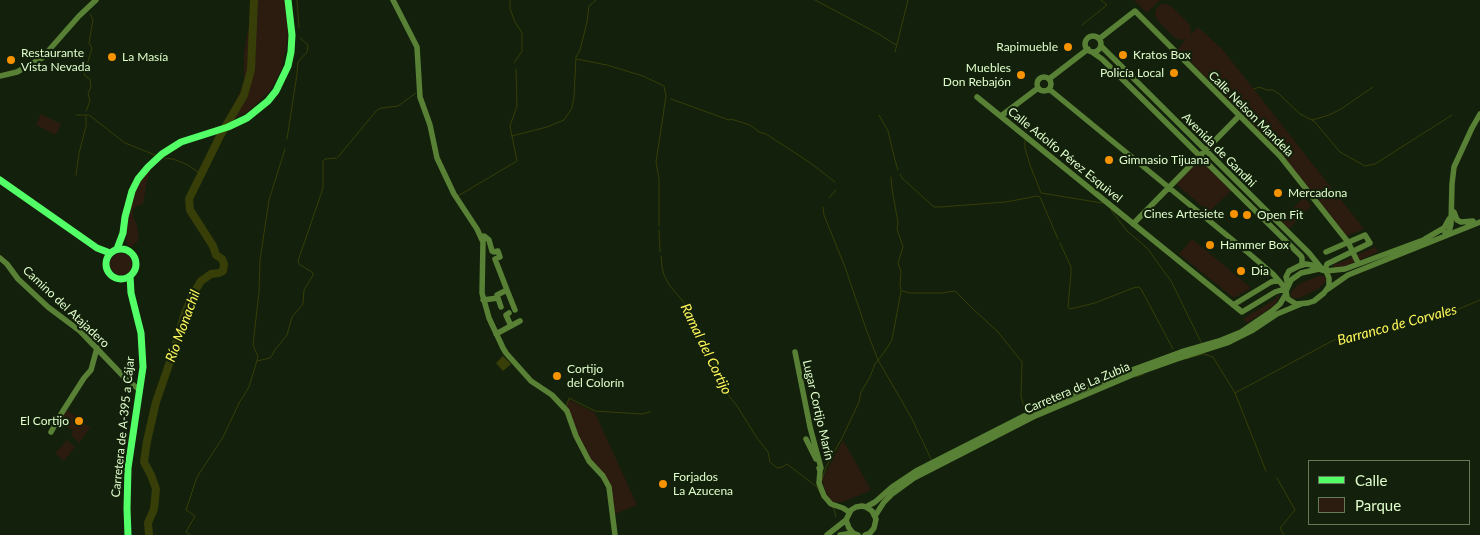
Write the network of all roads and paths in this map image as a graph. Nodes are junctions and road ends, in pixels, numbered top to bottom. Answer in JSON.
{"nodes":[{"id":1,"x":96,"y":0,"type":"edge"},
{"id":2,"x":288,"y":0,"type":"edge"},
{"id":3,"x":393,"y":0,"type":"edge"},
{"id":4,"x":1100,"y":42,"type":"junction"},
{"id":5,"x":1090,"y":50,"type":"junction"},
{"id":6,"x":0,"y":76,"type":"edge"},
{"id":7,"x":1049,"y":79,"type":"junction"},
{"id":8,"x":1038,"y":88,"type":"junction"},
{"id":9,"x":1049,"y":89,"type":"junction"},
{"id":10,"x":977,"y":97,"type":"dead end"},
{"id":11,"x":1480,"y":114,"type":"edge"},
{"id":12,"x":1001,"y":116,"type":"junction"},
{"id":13,"x":1239,"y":116,"type":"junction"},
{"id":14,"x":1206,"y":150,"type":"junction"},
{"id":15,"x":1200,"y":156,"type":"junction"},
{"id":16,"x":0,"y":180,"type":"edge"},
{"id":17,"x":1169,"y":187,"type":"junction"},
{"id":18,"x":1452,"y":205,"type":"junction"},
{"id":19,"x":1478,"y":221,"type":"edge"},
{"id":20,"x":1133,"y":224,"type":"junction"},
{"id":21,"x":1450,"y":230,"type":"junction"},
{"id":22,"x":123,"y":233,"type":"junction"},
{"id":23,"x":482,"y":237,"type":"junction"},
{"id":24,"x":1426,"y":241,"type":"junction"},
{"id":25,"x":1348,"y":242,"type":"junction"},
{"id":26,"x":126,"y":250,"type":"junction"},
{"id":27,"x":1326,"y":252,"type":"dead end"},
{"id":28,"x":1352,"y":252,"type":"junction"},
{"id":29,"x":111,"y":254,"type":"junction"},
{"id":30,"x":0,"y":258,"type":"edge"},
{"id":31,"x":1358,"y":263,"type":"junction"},
{"id":32,"x":1302,"y":265,"type":"junction"},
{"id":33,"x":1315,"y":269,"type":"junction"},
{"id":34,"x":1324,"y":270,"type":"junction"},
{"id":35,"x":130,"y":276,"type":"junction"},
{"id":36,"x":120,"y":279,"type":"junction"},
{"id":37,"x":1278,"y":280,"type":"junction"},
{"id":38,"x":1328,"y":289,"type":"junction"},
{"id":39,"x":507,"y":290,"type":"junction"},
{"id":40,"x":1286,"y":290,"type":"junction"},
{"id":41,"x":131,"y":293,"type":"junction"},
{"id":42,"x":498,"y":298,"type":"junction"},
{"id":43,"x":483,"y":300,"type":"junction"},
{"id":44,"x":1301,"y":304,"type":"junction"},
{"id":45,"x":1233,"y":305,"type":"junction"},
{"id":46,"x":502,"y":307,"type":"dead end"},
{"id":47,"x":515,"y":310,"type":"dead end"},
{"id":48,"x":509,"y":313,"type":"dead end"},
{"id":49,"x":520,"y":321,"type":"dead end"},
{"id":50,"x":511,"y":326,"type":"junction"},
{"id":51,"x":496,"y":334,"type":"junction"},
{"id":52,"x":97,"y":348,"type":"junction"},
{"id":53,"x":795,"y":352,"type":"dead end"},
{"id":54,"x":140,"y":389,"type":"junction"},
{"id":55,"x":51,"y":432,"type":"dead end"},
{"id":56,"x":806,"y":439,"type":"dead end"},
{"id":57,"x":820,"y":471,"type":"junction"},
{"id":58,"x":866,"y":506,"type":"junction"},
{"id":59,"x":849,"y":512,"type":"junction"},
{"id":60,"x":875,"y":516,"type":"junction"},
{"id":61,"x":846,"y":520,"type":"junction"},
{"id":62,"x":855,"y":534,"type":"edge"},
{"id":63,"x":128,"y":535,"type":"edge"},
{"id":64,"x":615,"y":535,"type":"edge"},
{"id":65,"x":827,"y":535,"type":"edge"},
{"id":66,"x":840,"y":535,"type":"edge"},
{"id":67,"x":865,"y":535,"type":"edge"}],
"edges":[{"from":1,"to":6,"type":"street"},
{"from":2,"to":22,"type":"main road"},
{"from":3,"to":23,"type":"street"},
{"from":4,"to":5,"type":"street"},
{"from":4,"to":5,"type":"street"},
{"from":4,"to":13,"type":"street","name":"Calle Nelson Mandela"},
{"from":4,"to":14,"type":"street","name":"Avenida de Gandhi"},
{"from":5,"to":7,"type":"street"},
{"from":5,"to":15,"type":"street","name":"Avenida de Gandhi"},
{"from":7,"to":8,"type":"street"},
{"from":7,"to":9,"type":"street"},
{"from":8,"to":9,"type":"street"},
{"from":8,"to":12,"type":"street"},
{"from":9,"to":17,"type":"street"},
{"from":10,"to":12,"type":"street","name":"Calle Adolfo Pérez Esquivel"},
{"from":11,"to":18,"type":"street"},
{"from":12,"to":20,"type":"street","name":"Calle Adolfo Pérez Esquivel"},
{"from":13,"to":14,"type":"street"},
{"from":13,"to":25,"type":"street","name":"Calle Nelson Mandela"},
{"from":14,"to":15,"type":"street"},
{"from":14,"to":34,"type":"street","name":"Avenida de Gandhi"},
{"from":15,"to":17,"type":"street"},
{"from":15,"to":32,"type":"street","name":"Avenida de Gandhi"},
{"from":16,"to":29,"type":"main road"},
{"from":17,"to":20,"type":"street"},
{"from":17,"to":37,"type":"street"},
{"from":18,"to":19,"type":"street"},
{"from":18,"to":21,"type":"street"},
{"from":18,"to":24,"type":"street"},
{"from":19,"to":21,"type":"street"},
{"from":19,"to":24,"type":"street"},
{"from":20,"to":45,"type":"street","name":"Calle Adolfo Pérez Esquivel"},
{"from":21,"to":24,"type":"street"},
{"from":22,"to":26,"type":"main road"},
{"from":22,"to":29,"type":"main road"},
{"from":23,"to":39,"type":"street"},
{"from":23,"to":43,"type":"street"},
{"from":24,"to":31,"type":"street"},
{"from":24,"to":38,"type":"street"},
{"from":25,"to":27,"type":"street"},
{"from":25,"to":28,"type":"street","name":"Calle Nelson Mandela"},
{"from":25,"to":28,"type":"street"},
{"from":26,"to":29,"type":"main road"},
{"from":26,"to":35,"type":"main road"},
{"from":28,"to":31,"type":"street","name":"Calle Nelson Mandela"},
{"from":28,"to":34,"type":"street"},
{"from":29,"to":36,"type":"main road"},
{"from":30,"to":52,"type":"street","name":"Camino del Atajadero"},
{"from":31,"to":34,"type":"street"},
{"from":32,"to":33,"type":"street"},
{"from":32,"to":40,"type":"street"},
{"from":33,"to":34,"type":"street"},
{"from":33,"to":40,"type":"street"},
{"from":34,"to":38,"type":"street"},
{"from":35,"to":36,"type":"main road"},
{"from":35,"to":41,"type":"main road","name":"Carretera de A-395 a Cájar"},
{"from":36,"to":41,"type":"main road","name":"Carretera de A-395 a Cájar"},
{"from":37,"to":40,"type":"street"},
{"from":37,"to":45,"type":"street"},
{"from":38,"to":44,"type":"street"},
{"from":39,"to":42,"type":"street"},
{"from":39,"to":47,"type":"street"},
{"from":40,"to":44,"type":"street"},
{"from":40,"to":45,"type":"street"},
{"from":40,"to":58,"type":"street","name":"Carretera de La Zubia"},
{"from":41,"to":54,"type":"main road","name":"Carretera de A-395 a Cájar"},
{"from":42,"to":43,"type":"street"},
{"from":42,"to":46,"type":"street"},
{"from":43,"to":51,"type":"street"},
{"from":44,"to":60,"type":"street","name":"Carretera de La Zubia"},
{"from":48,"to":50,"type":"street"},
{"from":49,"to":50,"type":"street"},
{"from":50,"to":51,"type":"street"},
{"from":51,"to":64,"type":"street"},
{"from":52,"to":54,"type":"street","name":"Camino del Atajadero"},
{"from":52,"to":55,"type":"street"},
{"from":53,"to":57,"type":"street","name":"Lugar Cortijo Marín"},
{"from":54,"to":63,"type":"main road","name":"Carretera de A-395 a Cájar"},
{"from":56,"to":57,"type":"street","name":"Lugar Cortijo Marín"},
{"from":57,"to":59,"type":"street","name":"Lugar Cortijo Marín"},
{"from":58,"to":59,"type":"street","name":"Carretera de La Zubia"},
{"from":58,"to":60,"type":"street"},
{"from":59,"to":61,"type":"street"},
{"from":60,"to":67,"type":"street","name":"Carretera de La Zubia"},
{"from":61,"to":62,"type":"street"},
{"from":61,"to":65,"type":"street"},
{"from":62,"to":66,"type":"street"}]}
